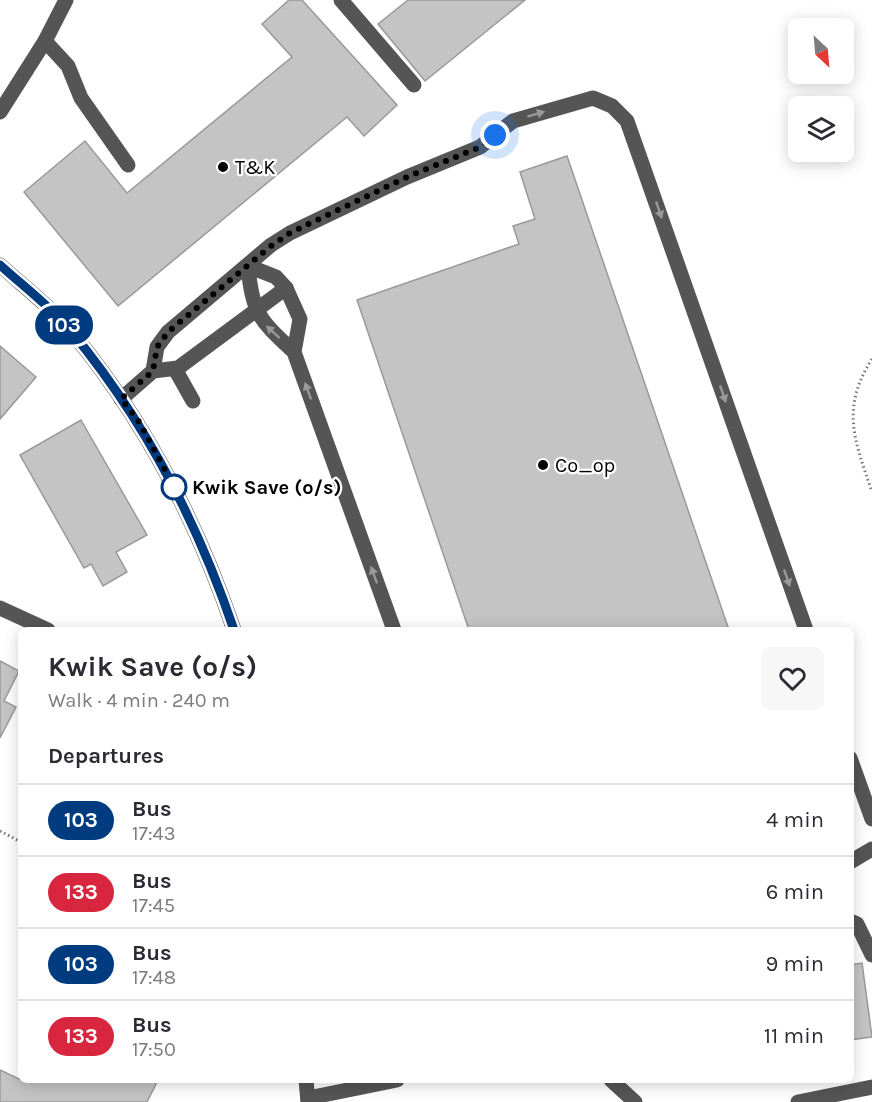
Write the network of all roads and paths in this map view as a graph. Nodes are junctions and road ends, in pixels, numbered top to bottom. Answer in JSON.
{"nodes":[{"id":1,"x":66,"y":0,"type":"edge"},
{"id":2,"x":341,"y":0,"type":"edge"},
{"id":3,"x":45,"y":41,"type":"junction"},
{"id":4,"x":414,"y":85,"type":"dead end"},
{"id":5,"x":0,"y":112,"type":"edge"},
{"id":6,"x":128,"y":165,"type":"dead end"},
{"id":7,"x":0,"y":265,"type":"edge"},
{"id":8,"x":248,"y":266,"type":"junction"},
{"id":9,"x":286,"y":288,"type":"junction"},
{"id":10,"x":255,"y":310,"type":"junction"},
{"id":11,"x":294,"y":352,"type":"junction"},
{"id":12,"x":872,"y":359,"type":"edge"},
{"id":13,"x":175,"y":369,"type":"junction"},
{"id":14,"x":153,"y":371,"type":"junction"},
{"id":15,"x":121,"y":399,"type":"junction"},
{"id":16,"x":193,"y":401,"type":"dead end"},
{"id":17,"x":872,"y":492,"type":"edge"},
{"id":18,"x":0,"y":608,"type":"edge"},
{"id":19,"x":41,"y":627,"type":"edge"},
{"id":20,"x":231,"y":627,"type":"edge"},
{"id":21,"x":393,"y":627,"type":"edge"},
{"id":22,"x":805,"y":627,"type":"edge"},
{"id":23,"x":854,"y":769,"type":"edge"},
{"id":24,"x":872,"y":819,"type":"edge"},
{"id":25,"x":0,"y":831,"type":"edge"},
{"id":26,"x":18,"y":840,"type":"edge"},
{"id":27,"x":872,"y":849,"type":"edge"},
{"id":28,"x":854,"y":860,"type":"edge"},
{"id":29,"x":854,"y":923,"type":"edge"},
{"id":30,"x":872,"y":955,"type":"edge"},
{"id":31,"x":306,"y":1083,"type":"edge"},
{"id":32,"x":384,"y":1083,"type":"edge"},
{"id":33,"x":614,"y":1083,"type":"edge"},
{"id":34,"x":872,"y":1087,"type":"edge"},
{"id":35,"x":308,"y":1100,"type":"edge"},
{"id":36,"x":635,"y":1102,"type":"edge"},
{"id":37,"x":798,"y":1102,"type":"edge"}],
"edges":[{"from":1,"to":3,"type":"street"},
{"from":2,"to":4,"type":"street"},
{"from":3,"to":5,"type":"street"},
{"from":3,"to":6,"type":"street"},
{"from":7,"to":15,"type":"street"},
{"from":8,"to":9,"type":"street"},
{"from":8,"to":10,"type":"street"},
{"from":8,"to":14,"type":"street"},
{"from":8,"to":22,"type":"street","one_way":true},
{"from":9,"to":10,"type":"street"},
{"from":9,"to":11,"type":"street"},
{"from":11,"to":10,"type":"street","one_way":true},
{"from":10,"to":13,"type":"street"},
{"from":21,"to":11,"type":"street","one_way":true},
{"from":12,"to":17,"type":"path"},
{"from":13,"to":14,"type":"street"},
{"from":13,"to":16,"type":"street"},
{"from":14,"to":15,"type":"street"},
{"from":15,"to":20,"type":"street"},
{"from":18,"to":19,"type":"street"},
{"from":23,"to":24,"type":"street"},
{"from":25,"to":26,"type":"path"},
{"from":27,"to":28,"type":"street"},
{"from":29,"to":30,"type":"street"},
{"from":31,"to":35,"type":"street"},
{"from":32,"to":35,"type":"street"},
{"from":33,"to":36,"type":"street"},
{"from":34,"to":37,"type":"street"}]}
